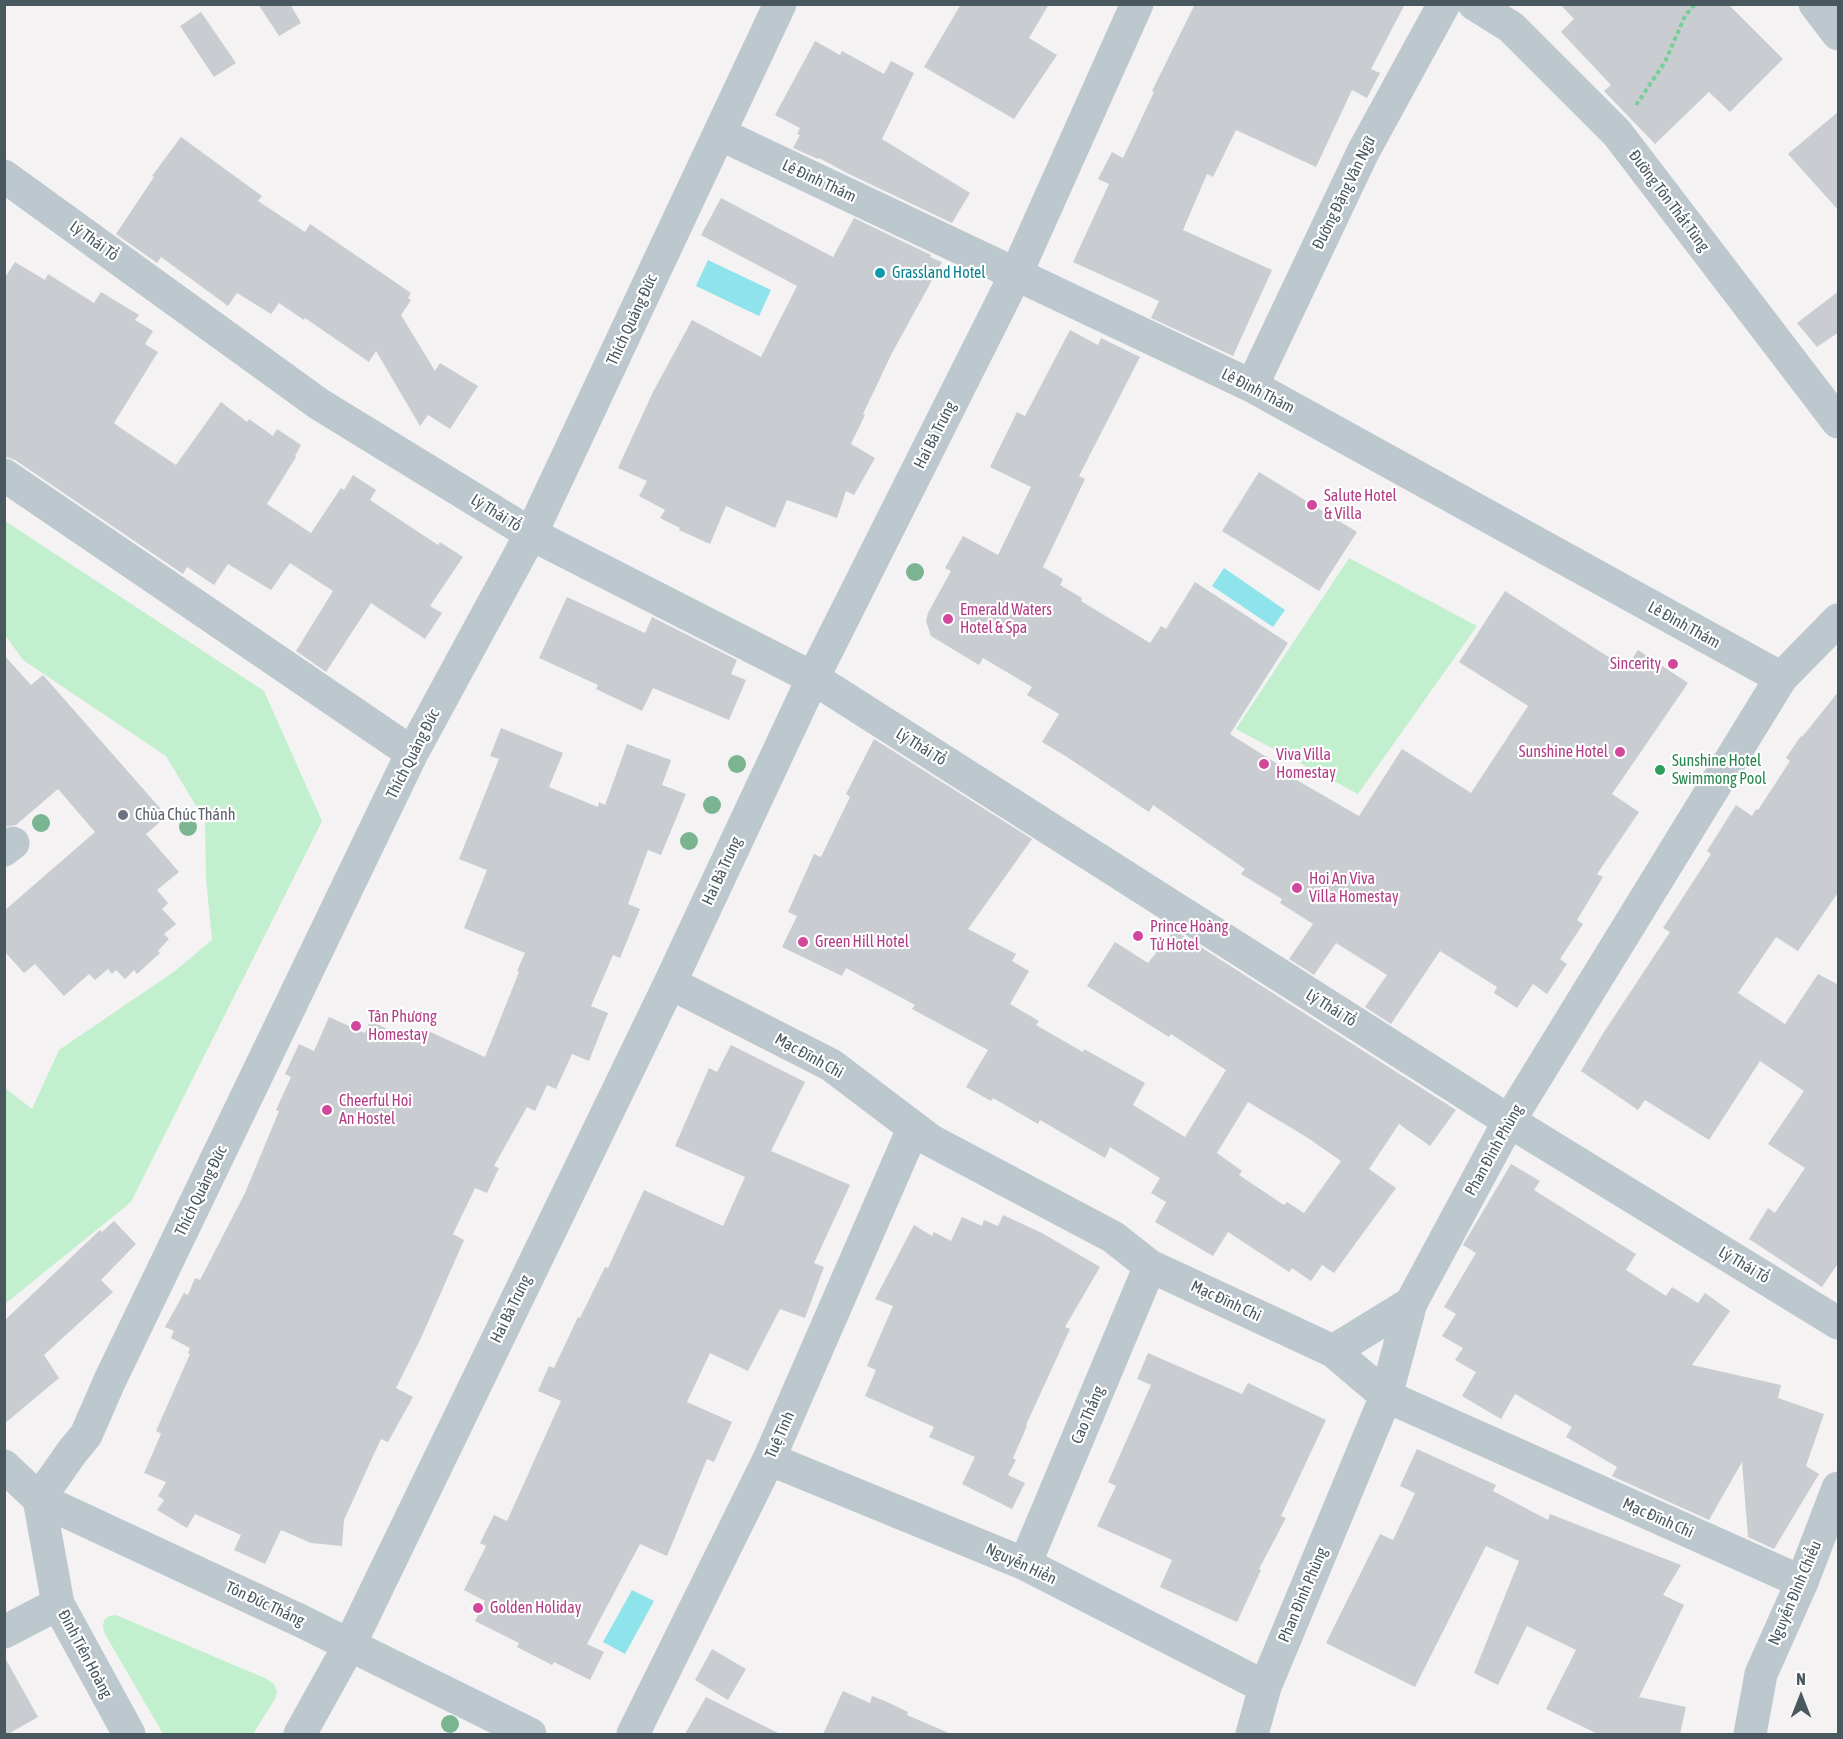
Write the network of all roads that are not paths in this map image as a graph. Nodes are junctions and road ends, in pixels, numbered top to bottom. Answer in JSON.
{"nodes":[{"id":1,"x":780,"y":4,"type":"edge"},
{"id":2,"x":1137,"y":4,"type":"edge"},
{"id":3,"x":1444,"y":4,"type":"edge"},
{"id":4,"x":1474,"y":4,"type":"edge"},
{"id":5,"x":1815,"y":4,"type":"edge"},
{"id":6,"x":1839,"y":34,"type":"edge"},
{"id":7,"x":720,"y":134,"type":"junction"},
{"id":8,"x":4,"y":176,"type":"edge"},
{"id":9,"x":1016,"y":274,"type":"junction"},
{"id":10,"x":1252,"y":386,"type":"junction"},
{"id":11,"x":1839,"y":422,"type":"edge"},
{"id":12,"x":4,"y":475,"type":"edge"},
{"id":13,"x":531,"y":534,"type":"junction"},
{"id":14,"x":1839,"y":620,"type":"edge"},
{"id":15,"x":813,"y":678,"type":"junction"},
{"id":16,"x":1781,"y":678,"type":"junction"},
{"id":17,"x":412,"y":753,"type":"junction"},
{"id":18,"x":670,"y":983,"type":"junction"},
{"id":19,"x":1509,"y":1121,"type":"junction"},
{"id":20,"x":913,"y":1129,"type":"junction"},
{"id":21,"x":1150,"y":1266,"type":"junction"},
{"id":22,"x":1411,"y":1303,"type":"junction"},
{"id":23,"x":1839,"y":1323,"type":"edge"},
{"id":24,"x":1333,"y":1351,"type":"junction"},
{"id":25,"x":1386,"y":1396,"type":"junction"},
{"id":26,"x":769,"y":1460,"type":"junction"},
{"id":27,"x":4,"y":1466,"type":"edge"},
{"id":28,"x":1839,"y":1488,"type":"edge"},
{"id":29,"x":39,"y":1499,"type":"junction"},
{"id":30,"x":1025,"y":1564,"type":"junction"},
{"id":31,"x":1802,"y":1582,"type":"junction"},
{"id":32,"x":58,"y":1604,"type":"junction"},
{"id":33,"x":4,"y":1632,"type":"edge"},
{"id":34,"x":349,"y":1646,"type":"junction"},
{"id":35,"x":1265,"y":1687,"type":"junction"},
{"id":36,"x":129,"y":1734,"type":"edge"},
{"id":37,"x":300,"y":1734,"type":"edge"},
{"id":38,"x":530,"y":1734,"type":"edge"},
{"id":39,"x":633,"y":1734,"type":"edge"},
{"id":40,"x":1252,"y":1734,"type":"edge"},
{"id":41,"x":1750,"y":1734,"type":"edge"}],
"edges":[{"from":1,"to":7,"type":"street","name":"Thích Quảng Đức"},
{"from":2,"to":9,"type":"street","name":"Hai Bà Trưng"},
{"from":3,"to":10,"type":"street","name":"Đường Đặng Văn Ngữ"},
{"from":4,"to":11,"type":"street","name":"Đường Tôn Thất Tùng"},
{"from":5,"to":6,"type":"street"},
{"from":7,"to":9,"type":"street","name":"Lê Đình Thám"},
{"from":7,"to":13,"type":"street","name":"Thích Quảng Đức"},
{"from":8,"to":13,"type":"street","name":"Lý Thái Tổ"},
{"from":9,"to":10,"type":"street","name":"Lê Đình Thám"},
{"from":9,"to":15,"type":"street","name":"Hai Bà Trưng"},
{"from":10,"to":16,"type":"street","name":"Lê Đình Thám"},
{"from":12,"to":17,"type":"street"},
{"from":13,"to":15,"type":"street","name":"Lý Thái Tổ"},
{"from":13,"to":17,"type":"street","name":"Thích Quảng Đức"},
{"from":14,"to":16,"type":"street","name":"Phan Đình Phùng"},
{"from":15,"to":18,"type":"street","name":"Hai Bà Trưng"},
{"from":15,"to":19,"type":"street","name":"Lý Thái Tổ"},
{"from":16,"to":19,"type":"street","name":"Phan Đình Phùng"},
{"from":17,"to":29,"type":"street","name":"Thích Quảng Đức"},
{"from":18,"to":20,"type":"street","name":"Mạc Đĩnh Chi"},
{"from":18,"to":34,"type":"street","name":"Hai Bà Trưng"},
{"from":19,"to":22,"type":"street","name":"Phan Đình Phùng"},
{"from":19,"to":23,"type":"street","name":"Lý Thái Tổ"},
{"from":20,"to":21,"type":"street","name":"Mạc Đĩnh Chi"},
{"from":20,"to":26,"type":"street","name":"Tuệ Tĩnh"},
{"from":21,"to":24,"type":"street","name":"Mạc Đĩnh Chi"},
{"from":21,"to":30,"type":"street","name":"Cao Thắng"},
{"from":22,"to":24,"type":"street"},
{"from":22,"to":25,"type":"street","name":"Phan Đình Phùng"},
{"from":24,"to":25,"type":"street","name":"Mạc Đĩnh Chi"},
{"from":25,"to":31,"type":"street","name":"Mạc Đĩnh Chi"},
{"from":25,"to":35,"type":"street","name":"Phan Đình Phùng"},
{"from":26,"to":30,"type":"street","name":"Nguyễn Hiền"},
{"from":26,"to":39,"type":"street","name":"Tuệ Tĩnh"},
{"from":27,"to":29,"type":"street","name":"Tôn Đức Thắng"},
{"from":28,"to":31,"type":"street","name":"Nguyễn Đình Chiểu"},
{"from":29,"to":32,"type":"street","name":"Đinh Tiên Hoàng"},
{"from":29,"to":34,"type":"street","name":"Tôn Đức Thắng"},
{"from":30,"to":35,"type":"street","name":"Nguyễn Hiền"},
{"from":31,"to":41,"type":"street","name":"Nguyễn Đình Chiểu"},
{"from":32,"to":33,"type":"street"},
{"from":32,"to":36,"type":"street","name":"Đinh Tiên Hoàng"},
{"from":34,"to":37,"type":"street","name":"Hai Bà Trưng"},
{"from":34,"to":38,"type":"street","name":"Tôn Đức Thắng"},
{"from":35,"to":40,"type":"street","name":"Phan Đình Phùng"}]}
